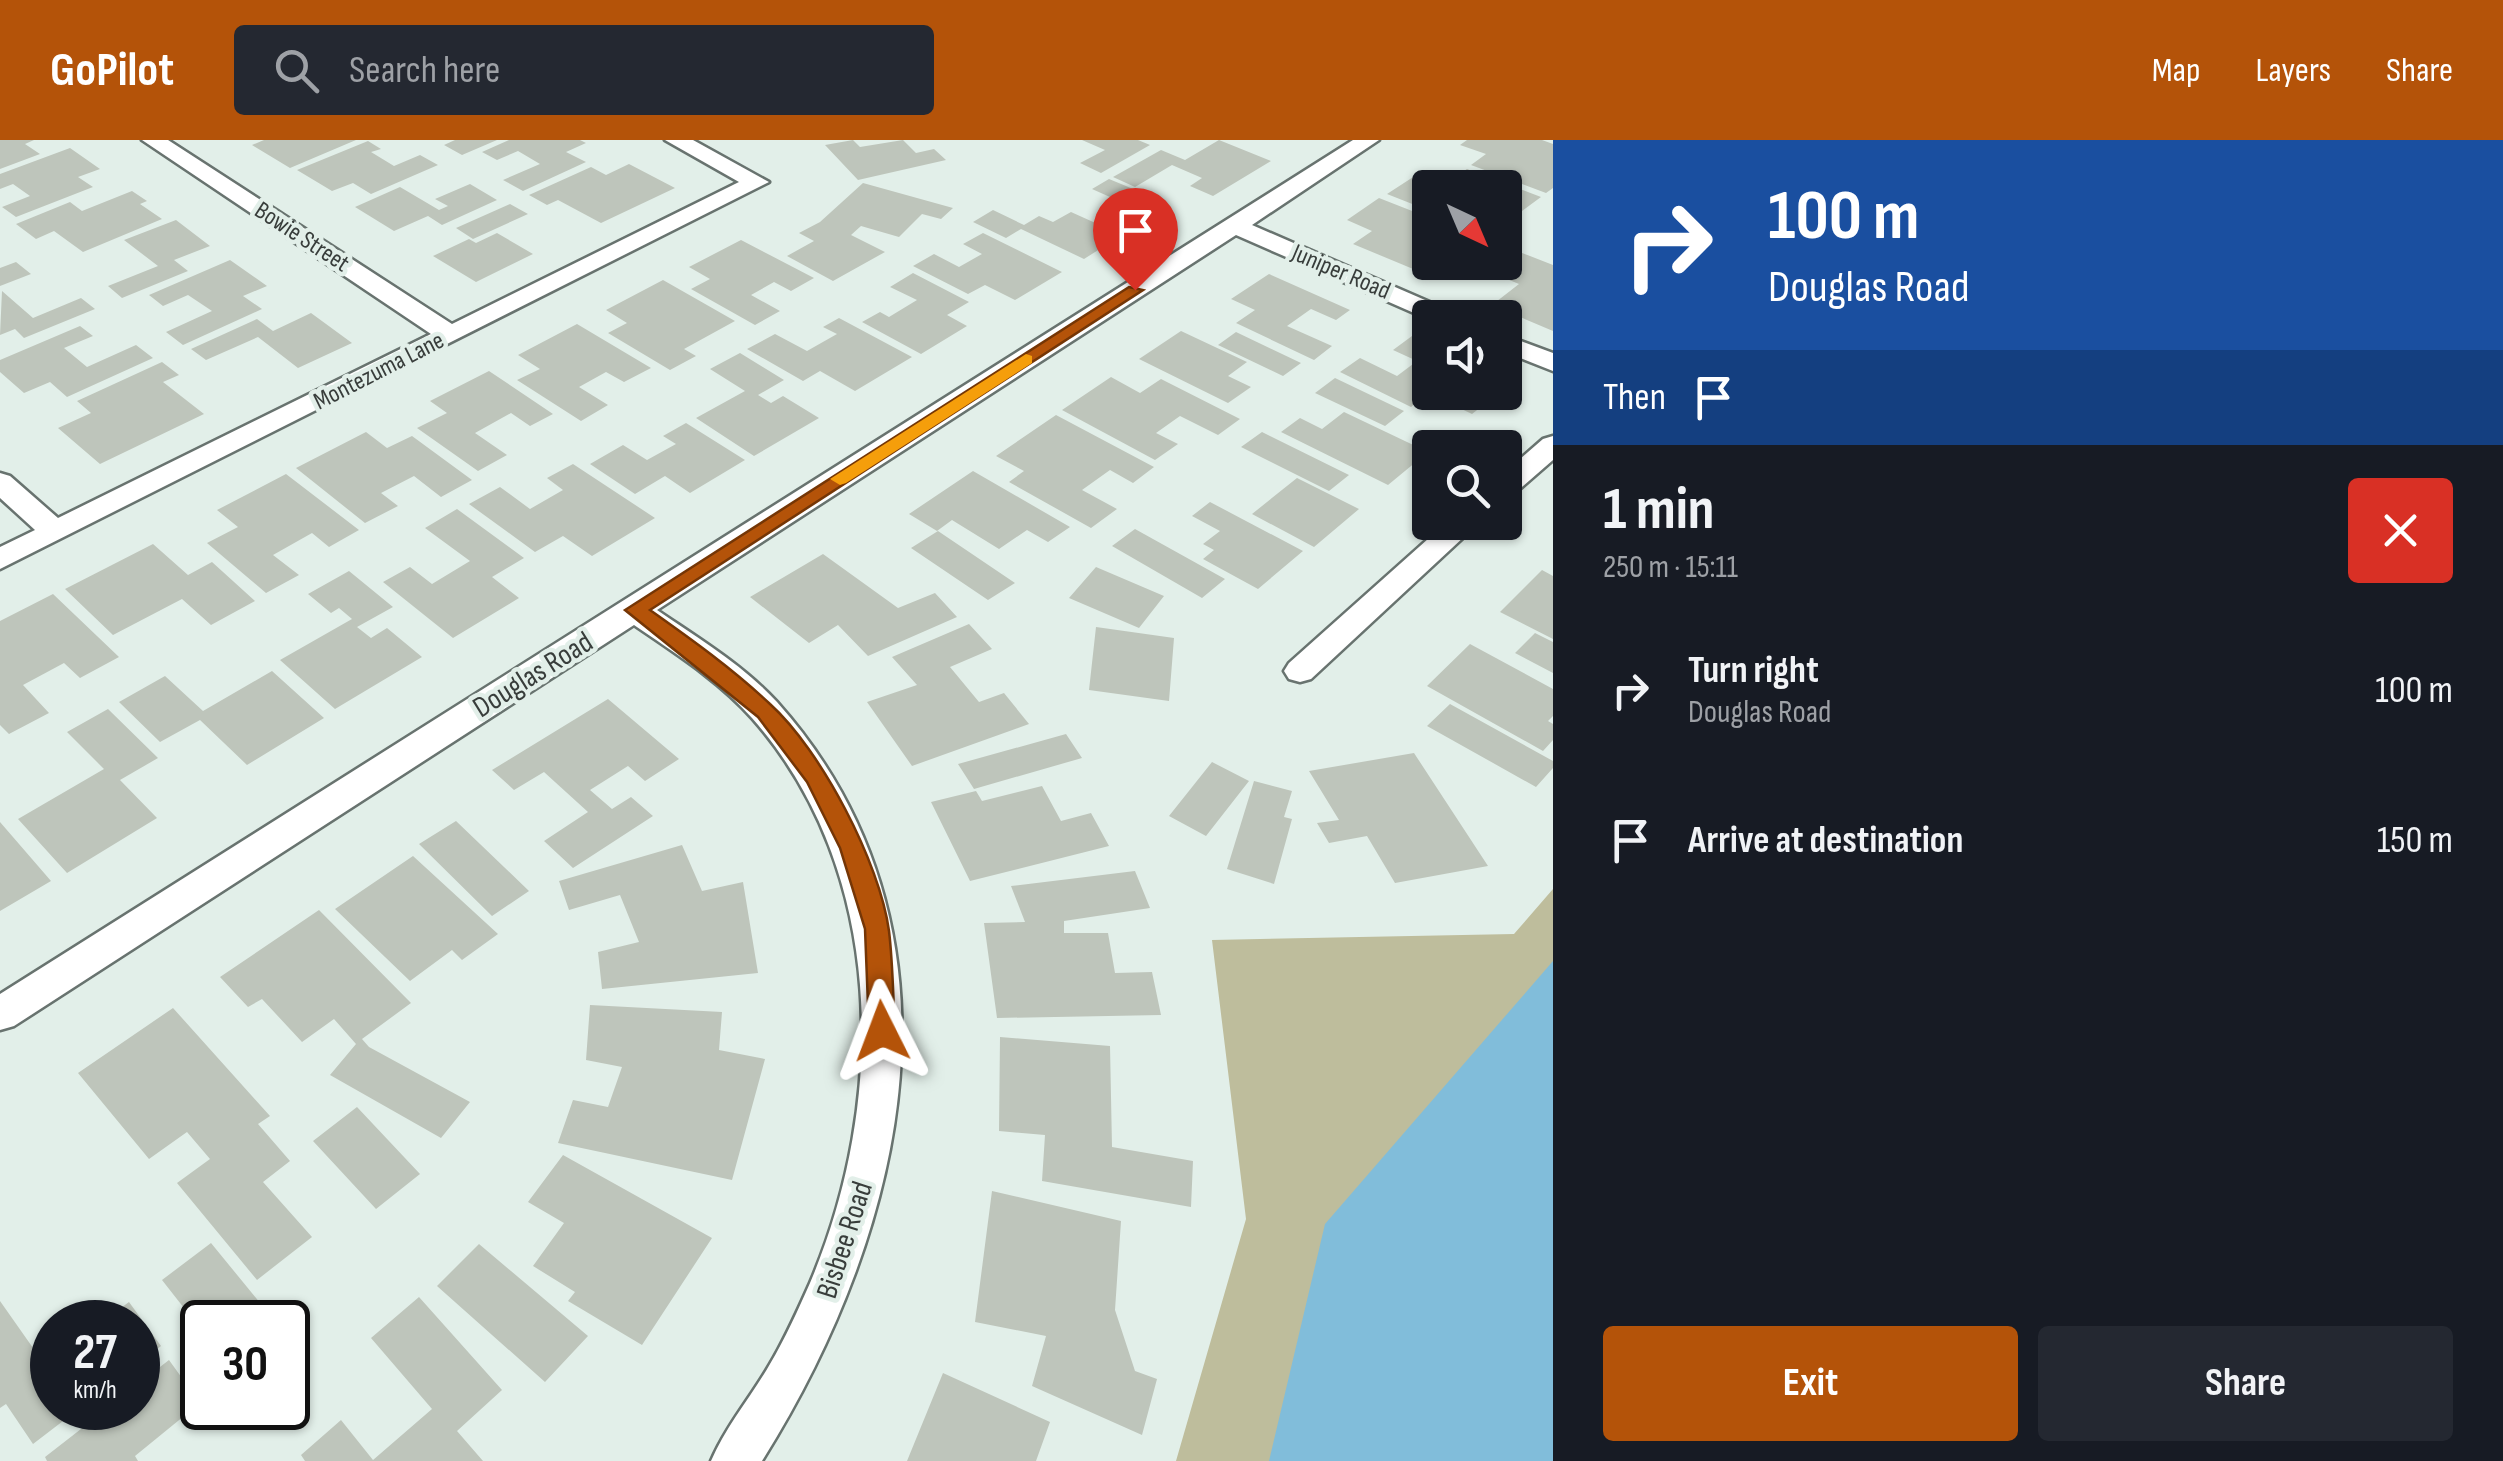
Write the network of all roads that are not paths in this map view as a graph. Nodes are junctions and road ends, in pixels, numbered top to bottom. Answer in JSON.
{"nodes":[{"id":1,"x":153,"y":140,"type":"edge"},
{"id":2,"x":676,"y":140,"type":"edge"},
{"id":3,"x":1343,"y":146,"type":"edge"},
{"id":4,"x":1235,"y":226,"type":"junction"},
{"id":5,"x":1412,"y":303,"type":"edge"},
{"id":6,"x":451,"y":335,"type":"junction"},
{"id":7,"x":1522,"y":350,"type":"edge"},
{"id":8,"x":1553,"y":363,"type":"edge"},
{"id":9,"x":1553,"y":444,"type":"edge"},
{"id":10,"x":1522,"y":472,"type":"edge"},
{"id":11,"x":0,"y":482,"type":"edge"},
{"id":12,"x":55,"y":532,"type":"junction"},
{"id":13,"x":1446,"y":540,"type":"edge"},
{"id":14,"x":0,"y":559,"type":"edge"},
{"id":15,"x":635,"y":610,"type":"junction"},
{"id":16,"x":1300,"y":671,"type":"dead end"},
{"id":17,"x":0,"y":1014,"type":"edge"},
{"id":18,"x":735,"y":1461,"type":"edge"}],
"edges":[{"from":1,"to":6,"type":"street","name":"Bowie Street"},
{"from":2,"to":6,"type":"street","name":"Montezuma Lane"},
{"from":3,"to":4,"type":"street","name":"Douglas Road"},
{"from":4,"to":5,"type":"street","name":"Juniper Road"},
{"from":4,"to":15,"type":"street","name":"Douglas Road"},
{"from":6,"to":12,"type":"street","name":"Montezuma Lane"},
{"from":7,"to":8,"type":"street"},
{"from":9,"to":10,"type":"street"},
{"from":11,"to":12,"type":"street"},
{"from":12,"to":14,"type":"street","name":"Montezuma Lane"},
{"from":13,"to":16,"type":"street"},
{"from":15,"to":17,"type":"street","name":"Douglas Road"},
{"from":15,"to":18,"type":"street","name":"Bisbee Road"}]}
